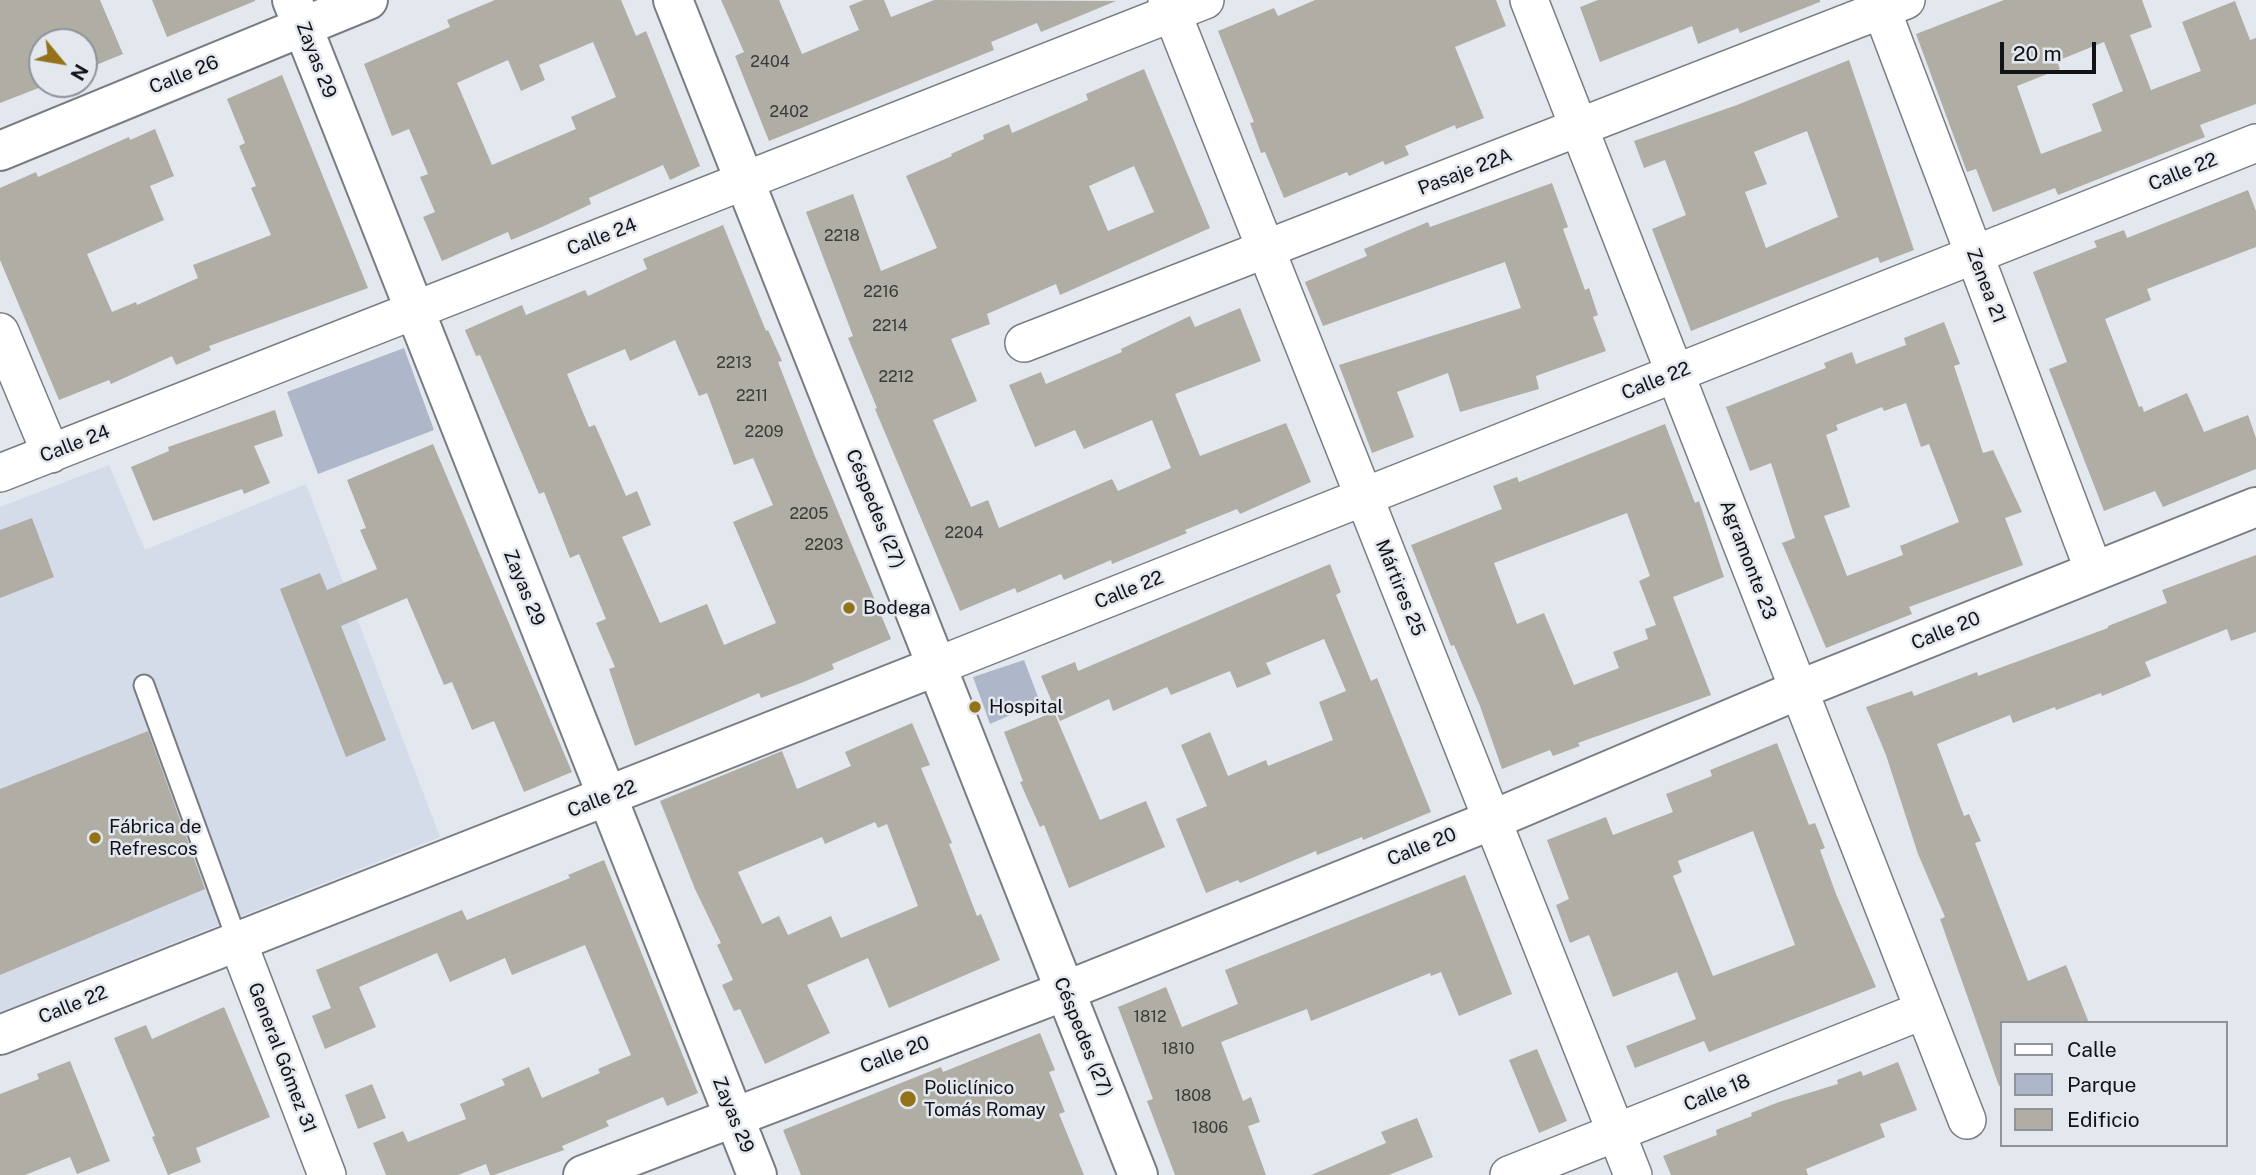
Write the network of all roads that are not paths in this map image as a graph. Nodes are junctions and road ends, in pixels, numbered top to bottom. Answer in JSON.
{"nodes":[{"id":1,"x":368,"y":0,"type":"edge"},
{"id":2,"x":673,"y":0,"type":"edge"},
{"id":3,"x":1528,"y":0,"type":"edge"},
{"id":4,"x":1889,"y":3,"type":"edge"},
{"id":5,"x":1182,"y":4,"type":"edge"},
{"id":6,"x":297,"y":13,"type":"edge"},
{"id":7,"x":1578,"y":128,"type":"junction"},
{"id":8,"x":2256,"y":143,"type":"edge"},
{"id":9,"x":0,"y":151,"type":"edge"},
{"id":10,"x":745,"y":181,"type":"junction"},
{"id":11,"x":1266,"y":249,"type":"junction"},
{"id":12,"x":1975,"y":254,"type":"junction"},
{"id":13,"x":414,"y":311,"type":"junction"},
{"id":14,"x":0,"y":332,"type":"edge"},
{"id":15,"x":1024,"y":343,"type":"dead end"},
{"id":16,"x":1675,"y":373,"type":"junction"},
{"id":17,"x":51,"y":454,"type":"junction"},
{"id":18,"x":0,"y":474,"type":"edge"},
{"id":19,"x":1364,"y":497,"type":"junction"},
{"id":20,"x":2256,"y":507,"type":"edge"},
{"id":21,"x":2094,"y":571,"type":"junction"},
{"id":22,"x":937,"y":666,"type":"junction"},
{"id":23,"x":145,"y":685,"type":"dead end"},
{"id":24,"x":1798,"y":690,"type":"junction"},
{"id":25,"x":607,"y":797,"type":"junction"},
{"id":26,"x":1492,"y":820,"type":"junction"},
{"id":27,"x":237,"y":940,"type":"junction"},
{"id":28,"x":1066,"y":990,"type":"junction"},
{"id":29,"x":1924,"y":1010,"type":"junction"},
{"id":30,"x":0,"y":1035,"type":"edge"},
{"id":31,"x":734,"y":1116,"type":"junction"},
{"id":32,"x":1967,"y":1120,"type":"dead end"},
{"id":33,"x":1616,"y":1133,"type":"junction"},
{"id":34,"x":327,"y":1175,"type":"edge"},
{"id":35,"x":583,"y":1175,"type":"edge"},
{"id":36,"x":757,"y":1175,"type":"edge"},
{"id":37,"x":1138,"y":1175,"type":"edge"},
{"id":38,"x":1509,"y":1175,"type":"edge"},
{"id":39,"x":1633,"y":1175,"type":"edge"}],
"edges":[{"from":1,"to":6,"type":"street","name":"Calle 26"},
{"from":2,"to":10,"type":"street","name":"Céspedes (27)"},
{"from":3,"to":7,"type":"street","name":"Agramonte 23"},
{"from":4,"to":7,"type":"street","name":"Pasaje 22A"},
{"from":4,"to":12,"type":"street","name":"Zenea 21"},
{"from":5,"to":10,"type":"street","name":"Calle 24"},
{"from":5,"to":11,"type":"street","name":"Mártires 25"},
{"from":6,"to":9,"type":"street","name":"Calle 26"},
{"from":6,"to":13,"type":"street","name":"Zayas 29"},
{"from":7,"to":11,"type":"street","name":"Pasaje 22A"},
{"from":7,"to":16,"type":"street","name":"Agramonte 23"},
{"from":8,"to":12,"type":"street","name":"Calle 22"},
{"from":10,"to":13,"type":"street","name":"Calle 24"},
{"from":10,"to":22,"type":"street","name":"Céspedes (27)"},
{"from":11,"to":15,"type":"street","name":"Pasaje 22A"},
{"from":11,"to":19,"type":"street","name":"Mártires 25"},
{"from":12,"to":16,"type":"street","name":"Calle 22"},
{"from":12,"to":21,"type":"street","name":"Zenea 21"},
{"from":13,"to":17,"type":"street","name":"Calle 24"},
{"from":13,"to":25,"type":"street","name":"Zayas 29"},
{"from":14,"to":17,"type":"street"},
{"from":16,"to":19,"type":"street","name":"Calle 22"},
{"from":16,"to":24,"type":"street","name":"Agramonte 23"},
{"from":17,"to":18,"type":"street","name":"Calle 24"},
{"from":19,"to":22,"type":"street","name":"Calle 22"},
{"from":19,"to":26,"type":"street","name":"Mártires 25"},
{"from":20,"to":21,"type":"street","name":"Calle 20"},
{"from":21,"to":24,"type":"street","name":"Calle 20"},
{"from":22,"to":25,"type":"street","name":"Calle 22"},
{"from":22,"to":28,"type":"street","name":"Céspedes (27)"},
{"from":23,"to":27,"type":"lane"},
{"from":24,"to":26,"type":"street","name":"Calle 20"},
{"from":24,"to":29,"type":"street","name":"Agramonte 23"},
{"from":25,"to":27,"type":"street","name":"Calle 22"},
{"from":25,"to":31,"type":"street","name":"Zayas 29"},
{"from":26,"to":28,"type":"street","name":"Calle 20"},
{"from":26,"to":33,"type":"street","name":"Mártires 25"},
{"from":27,"to":30,"type":"street","name":"Calle 22"},
{"from":27,"to":34,"type":"street","name":"General Gómez 31"},
{"from":28,"to":31,"type":"street","name":"Calle 20"},
{"from":28,"to":37,"type":"street","name":"Céspedes (27)"},
{"from":29,"to":32,"type":"street","name":"Agramonte 23"},
{"from":29,"to":33,"type":"street","name":"Calle 18"},
{"from":31,"to":35,"type":"street","name":"Calle 20"},
{"from":31,"to":36,"type":"street","name":"Zayas 29"},
{"from":33,"to":38,"type":"street","name":"Calle 18"},
{"from":33,"to":39,"type":"street","name":"Mártires 25"}]}
